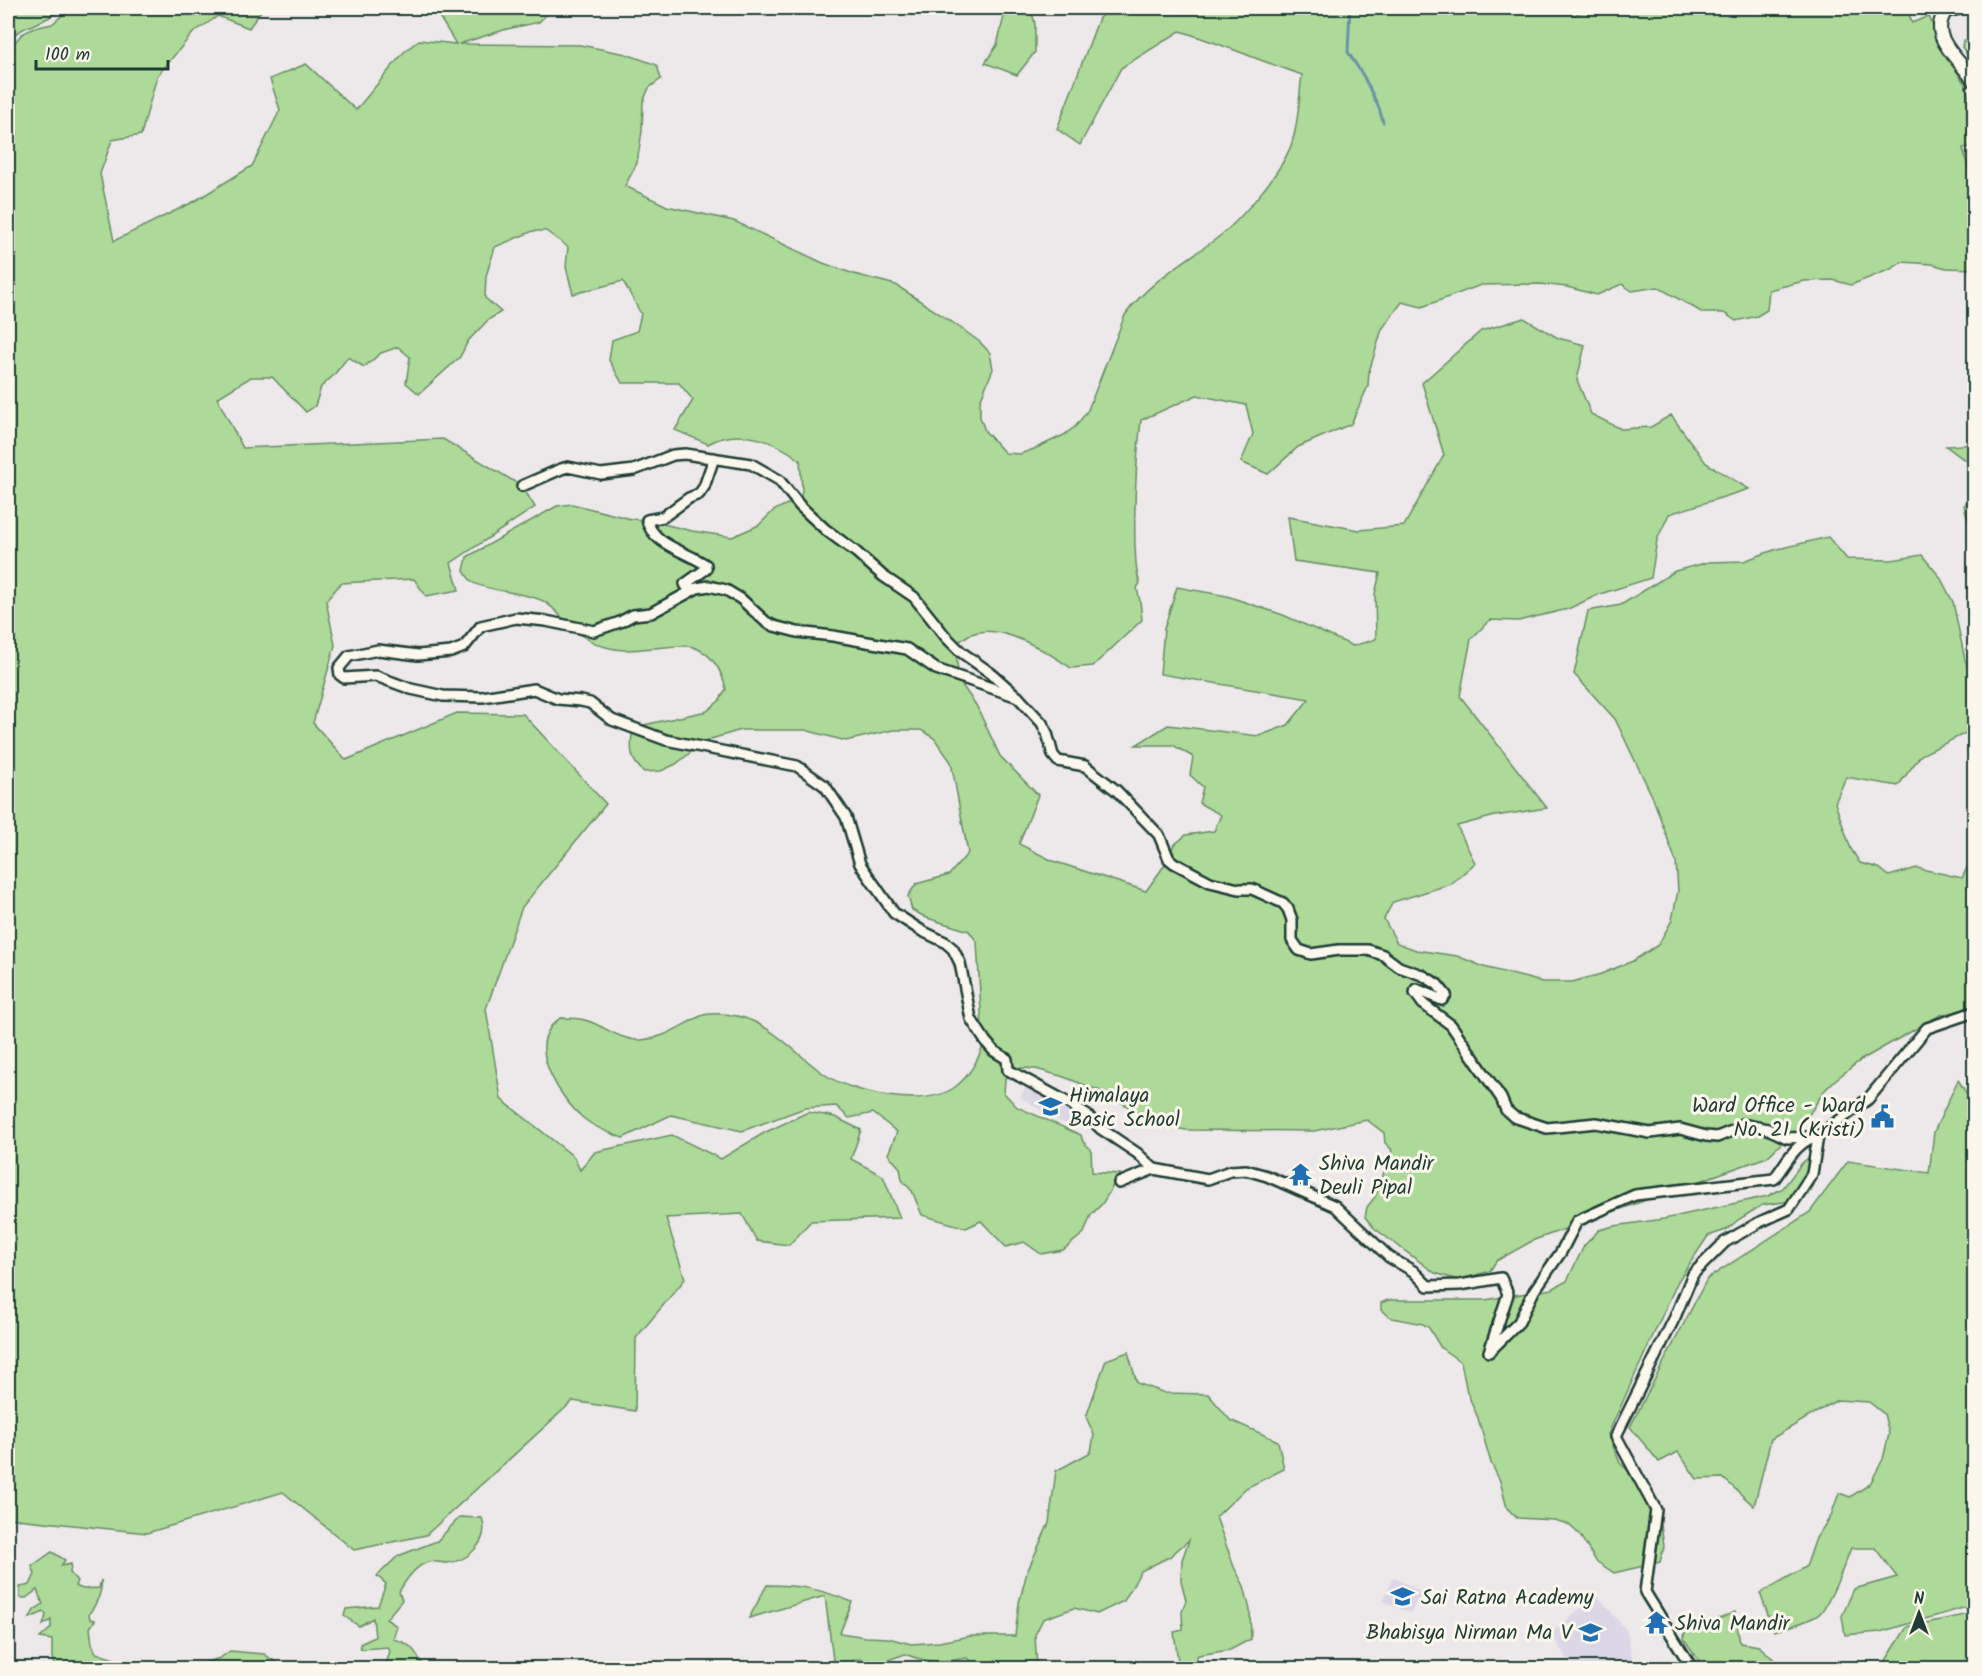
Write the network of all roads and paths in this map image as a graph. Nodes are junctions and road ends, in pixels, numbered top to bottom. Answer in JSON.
{"nodes":[{"id":1,"x":1965,"y":8,"type":"edge"},
{"id":2,"x":1947,"y":10,"type":"edge"},
{"id":3,"x":1974,"y":81,"type":"edge"},
{"id":4,"x":714,"y":458,"type":"junction"},
{"id":5,"x":522,"y":486,"type":"dead end"},
{"id":6,"x":694,"y":589,"type":"junction"},
{"id":7,"x":1018,"y":697,"type":"junction"},
{"id":8,"x":1974,"y":1012,"type":"edge"},
{"id":9,"x":1814,"y":1137,"type":"junction"},
{"id":10,"x":1155,"y":1168,"type":"junction"},
{"id":11,"x":1119,"y":1183,"type":"dead end"},
{"id":12,"x":1692,"y":1668,"type":"edge"}],
"edges":[{"from":1,"to":2,"type":"street"},
{"from":2,"to":3,"type":"main road"},
{"from":4,"to":5,"type":"street"},
{"from":4,"to":6,"type":"street"},
{"from":4,"to":7,"type":"street"},
{"from":6,"to":7,"type":"street"},
{"from":6,"to":10,"type":"street"},
{"from":7,"to":9,"type":"street"},
{"from":8,"to":9,"type":"street"},
{"from":9,"to":10,"type":"street"},
{"from":9,"to":12,"type":"street"},
{"from":10,"to":11,"type":"street"}]}
